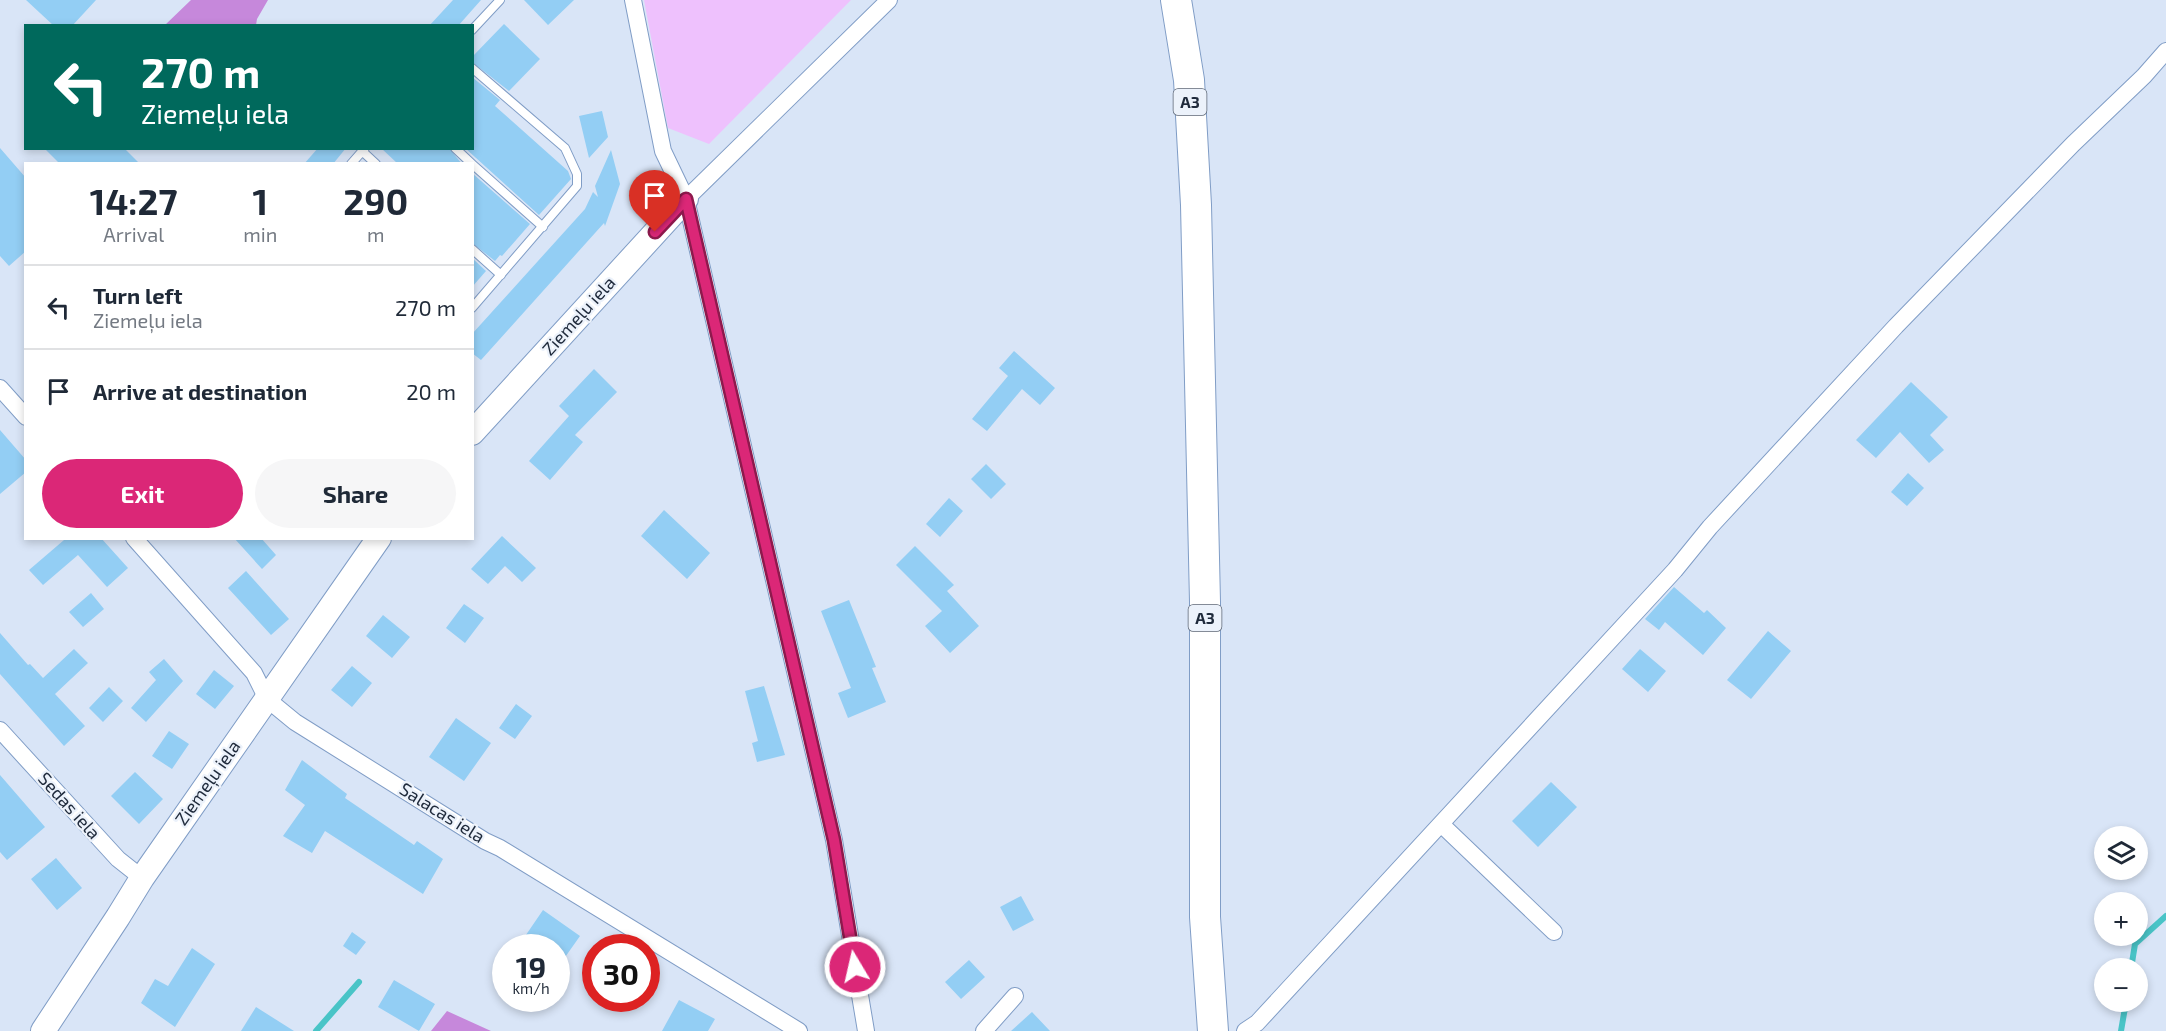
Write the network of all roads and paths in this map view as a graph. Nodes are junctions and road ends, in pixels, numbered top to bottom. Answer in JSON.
{"nodes":[{"id":1,"x":500,"y":0,"type":"edge"},
{"id":2,"x":633,"y":0,"type":"edge"},
{"id":3,"x":889,"y":0,"type":"edge"},
{"id":4,"x":1176,"y":0,"type":"edge"},
{"id":5,"x":474,"y":28,"type":"edge"},
{"id":6,"x":2166,"y":51,"type":"edge"},
{"id":7,"x":474,"y":70,"type":"edge"},
{"id":8,"x":364,"y":150,"type":"edge"},
{"id":9,"x":457,"y":150,"type":"edge"},
{"id":10,"x":353,"y":162,"type":"edge"},
{"id":11,"x":374,"y":162,"type":"edge"},
{"id":12,"x":470,"y":162,"type":"edge"},
{"id":13,"x":474,"y":166,"type":"edge"},
{"id":14,"x":686,"y":199,"type":"junction"},
{"id":15,"x":543,"y":227,"type":"junction"},
{"id":16,"x":474,"y":251,"type":"edge"},
{"id":17,"x":501,"y":275,"type":"junction"},
{"id":18,"x":474,"y":306,"type":"edge"},
{"id":19,"x":0,"y":388,"type":"edge"},
{"id":20,"x":24,"y":415,"type":"edge"},
{"id":21,"x":474,"y":431,"type":"edge"},
{"id":22,"x":136,"y":540,"type":"edge"},
{"id":23,"x":378,"y":540,"type":"edge"},
{"id":24,"x":267,"y":699,"type":"junction"},
{"id":25,"x":0,"y":730,"type":"edge"},
{"id":26,"x":1441,"y":824,"type":"junction"},
{"id":27,"x":142,"y":878,"type":"junction"},
{"id":28,"x":1554,"y":932,"type":"dead end"},
{"id":29,"x":1015,"y":996,"type":"dead end"},
{"id":30,"x":43,"y":1031,"type":"edge"},
{"id":31,"x":799,"y":1031,"type":"edge"},
{"id":32,"x":866,"y":1031,"type":"edge"},
{"id":33,"x":984,"y":1031,"type":"edge"},
{"id":34,"x":1213,"y":1031,"type":"edge"},
{"id":35,"x":1245,"y":1031,"type":"edge"}],
"edges":[{"from":1,"to":5,"type":"lane"},
{"from":2,"to":14,"type":"street"},
{"from":3,"to":14,"type":"street"},
{"from":4,"to":34,"type":"highway","number":"A3"},
{"from":6,"to":26,"type":"street"},
{"from":7,"to":15,"type":"lane"},
{"from":8,"to":10,"type":"lane"},
{"from":8,"to":11,"type":"lane"},
{"from":9,"to":12,"type":"lane"},
{"from":13,"to":15,"type":"lane"},
{"from":14,"to":21,"type":"street","name":"Ziemeļu iela"},
{"from":14,"to":32,"type":"street"},
{"from":15,"to":17,"type":"lane"},
{"from":16,"to":17,"type":"lane"},
{"from":17,"to":18,"type":"lane"},
{"from":19,"to":20,"type":"street"},
{"from":22,"to":24,"type":"street","name":"Salacas iela"},
{"from":23,"to":24,"type":"street","name":"Ziemeļu iela"},
{"from":24,"to":27,"type":"street","name":"Ziemeļu iela"},
{"from":24,"to":31,"type":"street","name":"Salacas iela"},
{"from":25,"to":27,"type":"street","name":"Sedas iela"},
{"from":26,"to":28,"type":"street"},
{"from":26,"to":35,"type":"street"},
{"from":27,"to":30,"type":"street","name":"Ziemeļu iela"},
{"from":29,"to":33,"type":"street"}]}
